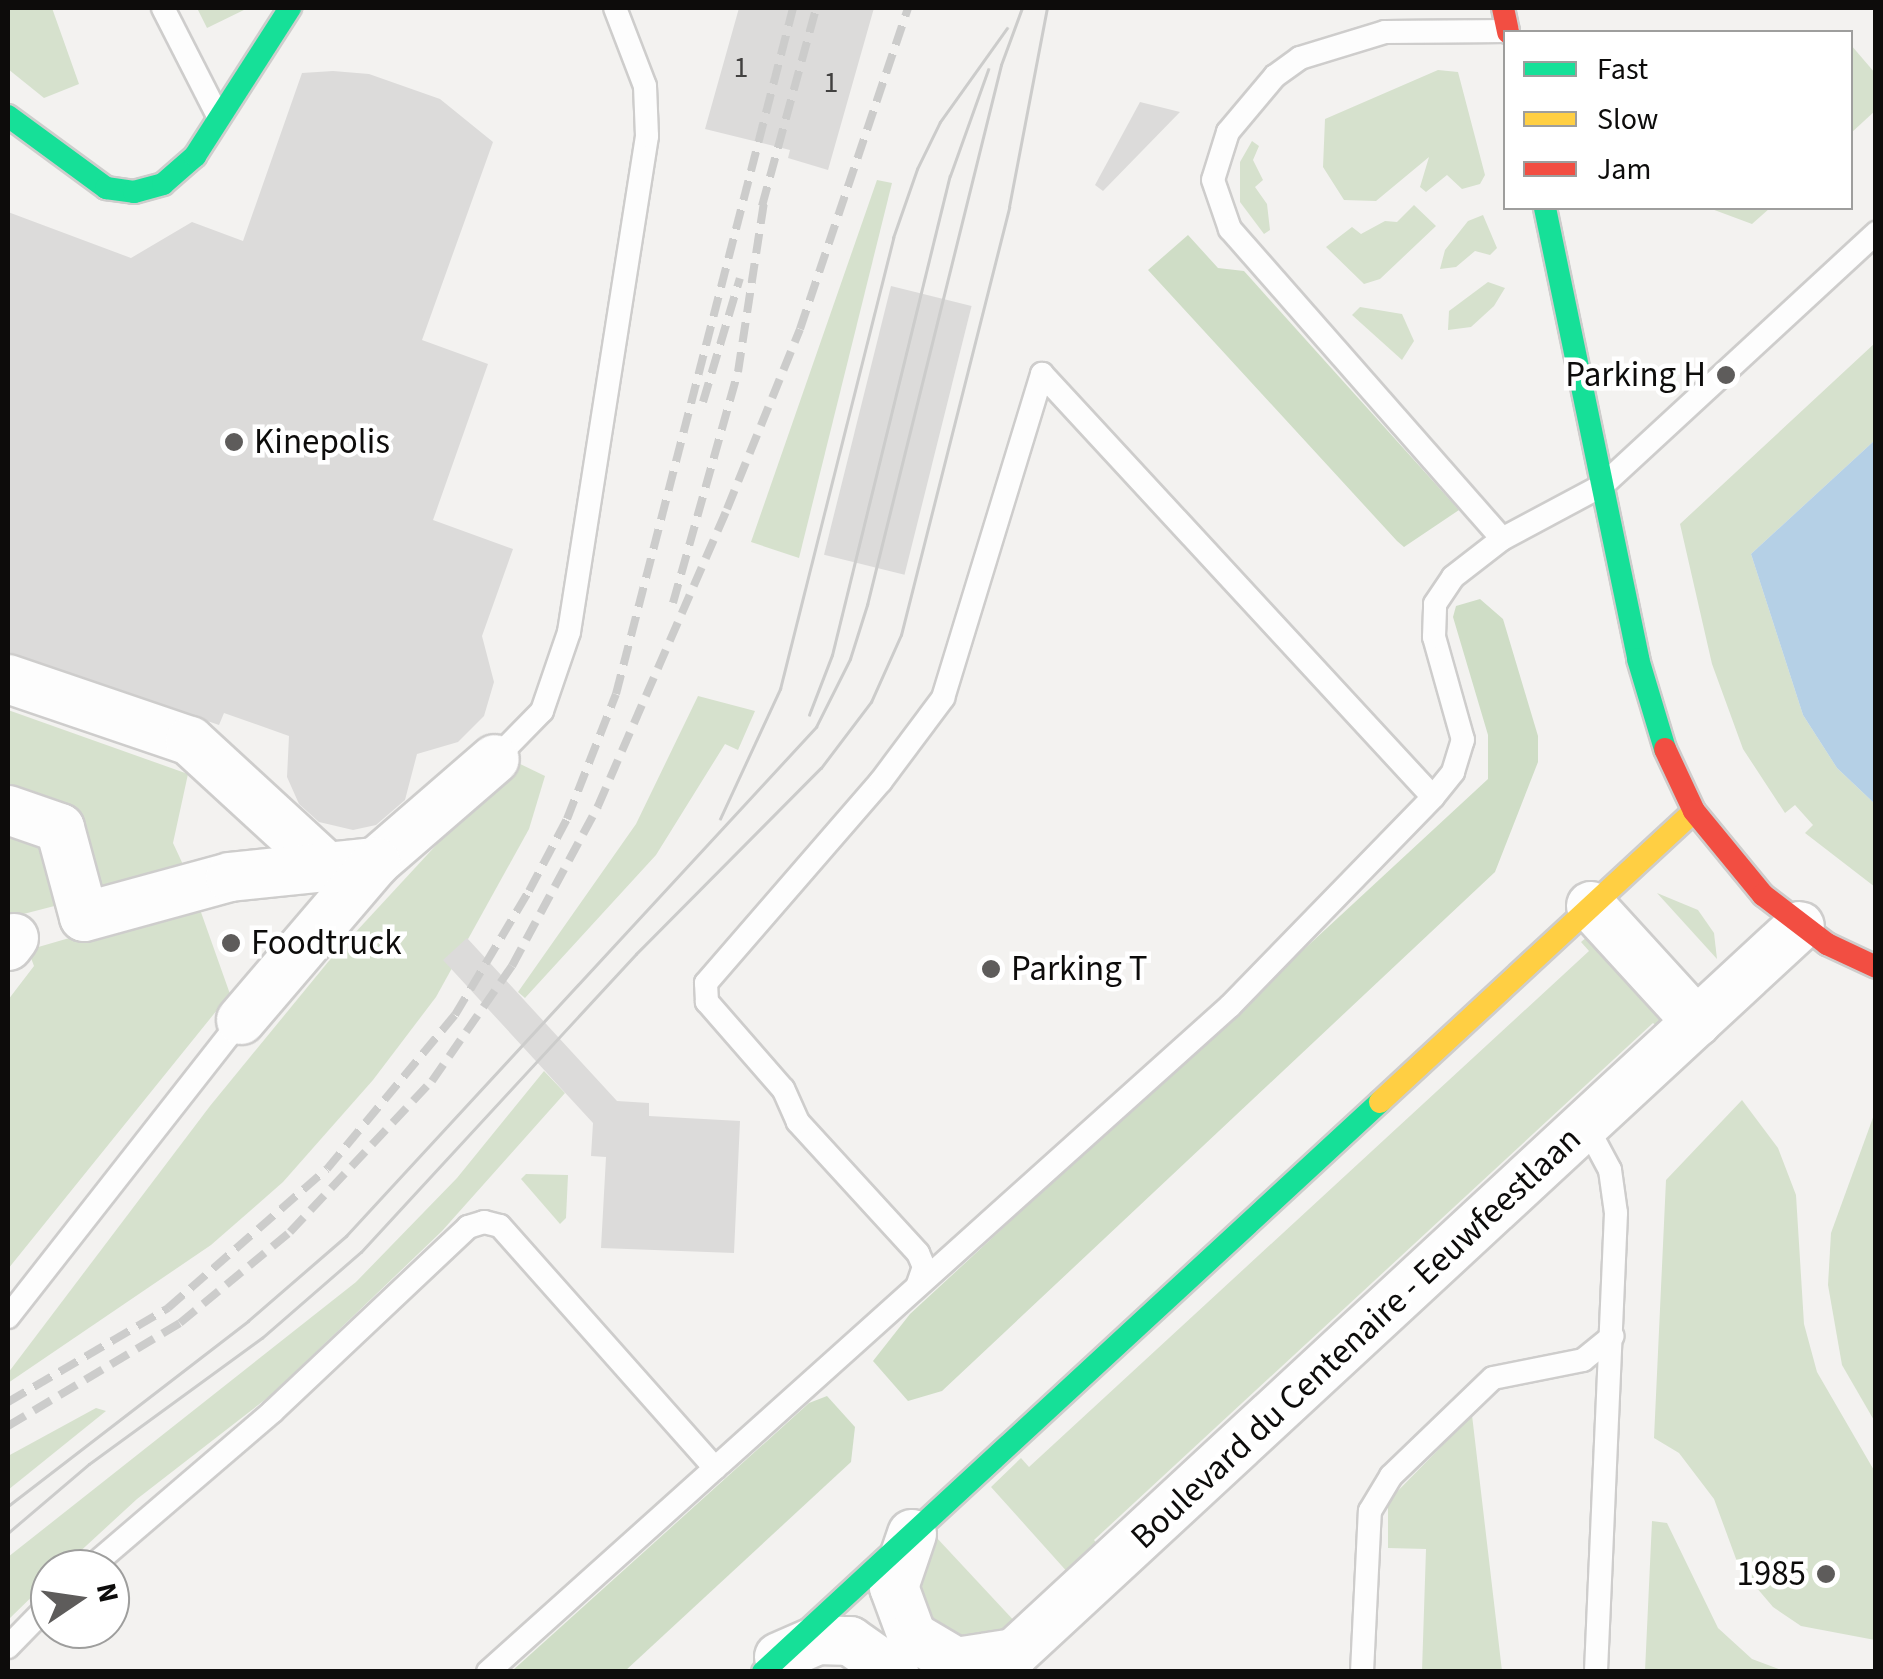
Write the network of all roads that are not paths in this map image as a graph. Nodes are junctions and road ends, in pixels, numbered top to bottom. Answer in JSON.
{"nodes":[{"id":1,"x":163,"y":8,"type":"edge"},
{"id":2,"x":290,"y":8,"type":"edge"},
{"id":3,"x":615,"y":8,"type":"edge"},
{"id":4,"x":1506,"y":24,"type":"edge"},
{"id":5,"x":8,"y":116,"type":"edge"},
{"id":6,"x":219,"y":118,"type":"junction"},
{"id":7,"x":1545,"y":210,"type":"edge"},
{"id":8,"x":1876,"y":234,"type":"edge"},
{"id":9,"x":1604,"y":484,"type":"junction"},
{"id":10,"x":1502,"y":539,"type":"junction"},
{"id":11,"x":8,"y":679,"type":"edge"},
{"id":12,"x":494,"y":760,"type":"joint"},
{"id":13,"x":1433,"y":797,"type":"junction"},
{"id":14,"x":8,"y":810,"type":"edge"},
{"id":15,"x":1694,"y":811,"type":"junction"},
{"id":16,"x":376,"y":862,"type":"junction"},
{"id":17,"x":327,"y":867,"type":"junction"},
{"id":18,"x":1591,"y":906,"type":"junction"},
{"id":19,"x":1800,"y":926,"type":"junction"},
{"id":20,"x":1876,"y":967,"type":"edge"},
{"id":21,"x":242,"y":1020,"type":"joint"},
{"id":22,"x":1697,"y":1022,"type":"junction"},
{"id":23,"x":1586,"y":1125,"type":"junction"},
{"id":24,"x":918,"y":1284,"type":"junction"},
{"id":25,"x":8,"y":1317,"type":"edge"},
{"id":26,"x":1613,"y":1336,"type":"junction"},
{"id":27,"x":715,"y":1468,"type":"junction"},
{"id":28,"x":912,"y":1534,"type":"junction"},
{"id":29,"x":112,"y":1549,"type":"edge"},
{"id":30,"x":30,"y":1624,"type":"edge"},
{"id":31,"x":8,"y":1647,"type":"edge"},
{"id":32,"x":1004,"y":1662,"type":"edge"},
{"id":33,"x":771,"y":1664,"type":"edge"},
{"id":34,"x":488,"y":1672,"type":"edge"},
{"id":35,"x":894,"y":1672,"type":"edge"},
{"id":36,"x":1362,"y":1672,"type":"edge"},
{"id":37,"x":1596,"y":1672,"type":"edge"}],
"edges":[{"from":1,"to":6,"type":"lane"},
{"from":2,"to":6,"type":"street"},
{"from":3,"to":12,"type":"lane"},
{"from":4,"to":10,"type":"lane"},
{"from":5,"to":6,"type":"street"},
{"from":7,"to":9,"type":"street"},
{"from":8,"to":9,"type":"lane"},
{"from":9,"to":10,"type":"lane"},
{"from":9,"to":15,"type":"street"},
{"from":10,"to":13,"type":"lane"},
{"from":11,"to":17,"type":"street"},
{"from":12,"to":16,"type":"street"},
{"from":13,"to":24,"type":"lane"},
{"from":13,"to":24,"type":"lane"},
{"from":14,"to":17,"type":"street"},
{"from":15,"to":18,"type":"street","name":"Boulevard du Centenaire - Eeuwfeestlaan"},
{"from":15,"to":19,"type":"street"},
{"from":16,"to":17,"type":"street"},
{"from":16,"to":21,"type":"street"},
{"from":18,"to":22,"type":"street"},
{"from":18,"to":28,"type":"street","name":"Boulevard du Centenaire - Eeuwfeestlaan"},
{"from":19,"to":20,"type":"street"},
{"from":19,"to":22,"type":"street","name":"Boulevard du Centenaire - Eeuwfeestlaan"},
{"from":21,"to":25,"type":"lane"},
{"from":22,"to":23,"type":"street","name":"Boulevard du Centenaire - Eeuwfeestlaan"},
{"from":23,"to":26,"type":"lane"},
{"from":23,"to":32,"type":"street","name":"Boulevard du Centenaire - Eeuwfeestlaan"},
{"from":24,"to":27,"type":"lane"},
{"from":26,"to":36,"type":"lane"},
{"from":26,"to":37,"type":"lane"},
{"from":27,"to":29,"type":"lane"},
{"from":27,"to":34,"type":"lane"},
{"from":28,"to":32,"type":"street","name":"Boulevard du Centenaire - Eeuwfeestlaan"},
{"from":28,"to":33,"type":"street","name":"Boulevard du Centenaire - Eeuwfeestlaan"},
{"from":30,"to":31,"type":"lane"},
{"from":33,"to":35,"type":"street","name":"Boulevard du Centenaire - Eeuwfeestlaan"}]}
